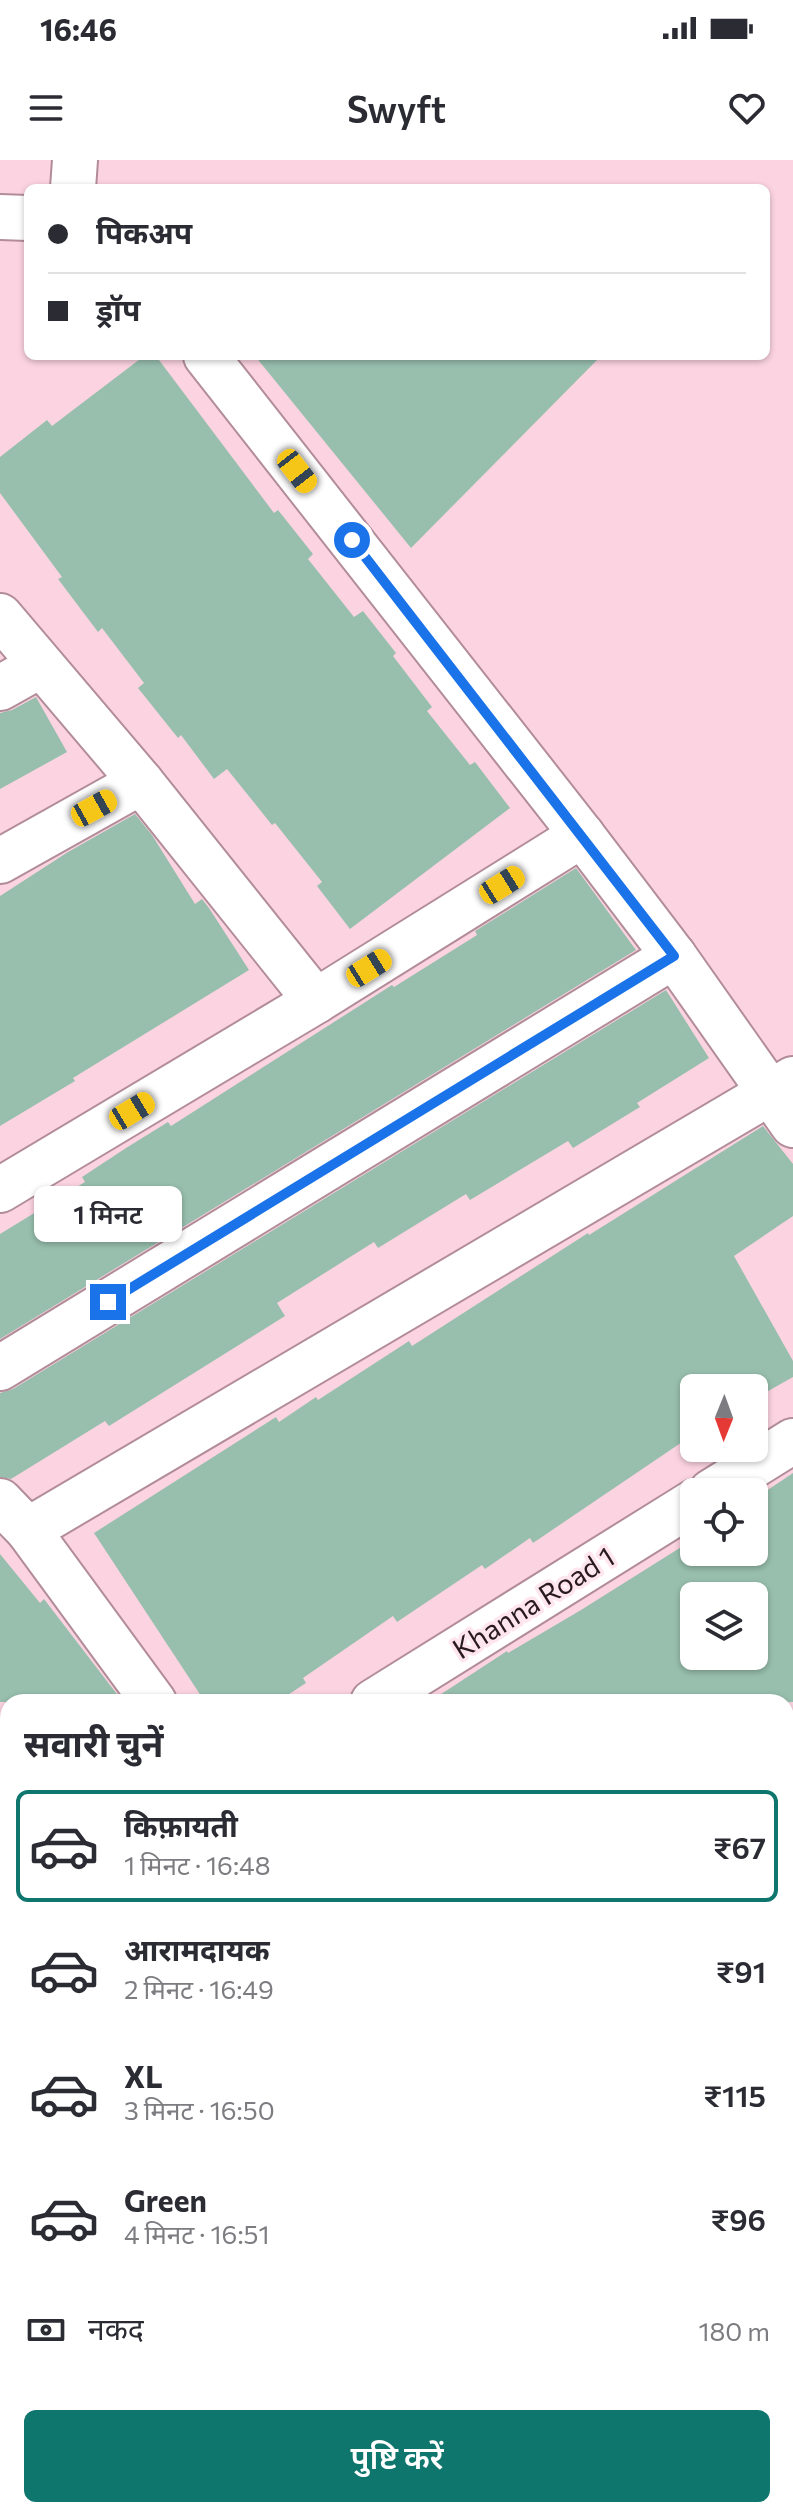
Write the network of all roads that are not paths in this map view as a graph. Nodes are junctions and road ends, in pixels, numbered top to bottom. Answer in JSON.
{"nodes":[{"id":1,"x":75,"y":160,"type":"edge"},
{"id":2,"x":73,"y":184,"type":"edge"},
{"id":3,"x":0,"y":217,"type":"edge"},
{"id":4,"x":24,"y":218,"type":"edge"},
{"id":5,"x":209,"y":360,"type":"edge"},
{"id":6,"x":0,"y":616,"type":"edge"},
{"id":7,"x":41,"y":665,"type":"junction"},
{"id":8,"x":0,"y":688,"type":"edge"},
{"id":9,"x":141,"y":782,"type":"junction"},
{"id":10,"x":582,"y":835,"type":"junction"},
{"id":11,"x":0,"y":861,"type":"edge"},
{"id":12,"x":674,"y":956,"type":"junction"},
{"id":13,"x":316,"y":1001,"type":"junction"},
{"id":14,"x":786,"y":1099,"type":"edge"},
{"id":15,"x":0,"y":1190,"type":"edge"},
{"id":16,"x":0,"y":1368,"type":"edge"},
{"id":17,"x":793,"y":1441,"type":"edge"},
{"id":18,"x":734,"y":1478,"type":"edge"},
{"id":19,"x":680,"y":1511,"type":"edge"},
{"id":20,"x":14,"y":1516,"type":"edge"},
{"id":21,"x":148,"y":1694,"type":"edge"},
{"id":22,"x":386,"y":1694,"type":"edge"}],
"edges":[{"from":1,"to":2,"type":"street"},
{"from":3,"to":4,"type":"street"},
{"from":5,"to":10,"type":"street"},
{"from":6,"to":7,"type":"street"},
{"from":7,"to":8,"type":"street"},
{"from":7,"to":9,"type":"street"},
{"from":9,"to":11,"type":"street"},
{"from":9,"to":13,"type":"street"},
{"from":10,"to":12,"type":"street"},
{"from":10,"to":13,"type":"street"},
{"from":12,"to":14,"type":"street"},
{"from":12,"to":16,"type":"street"},
{"from":13,"to":15,"type":"street"},
{"from":14,"to":20,"type":"street"},
{"from":17,"to":18,"type":"street"},
{"from":19,"to":22,"type":"street","name":"Khanna Road 1"},
{"from":20,"to":21,"type":"street"}]}
